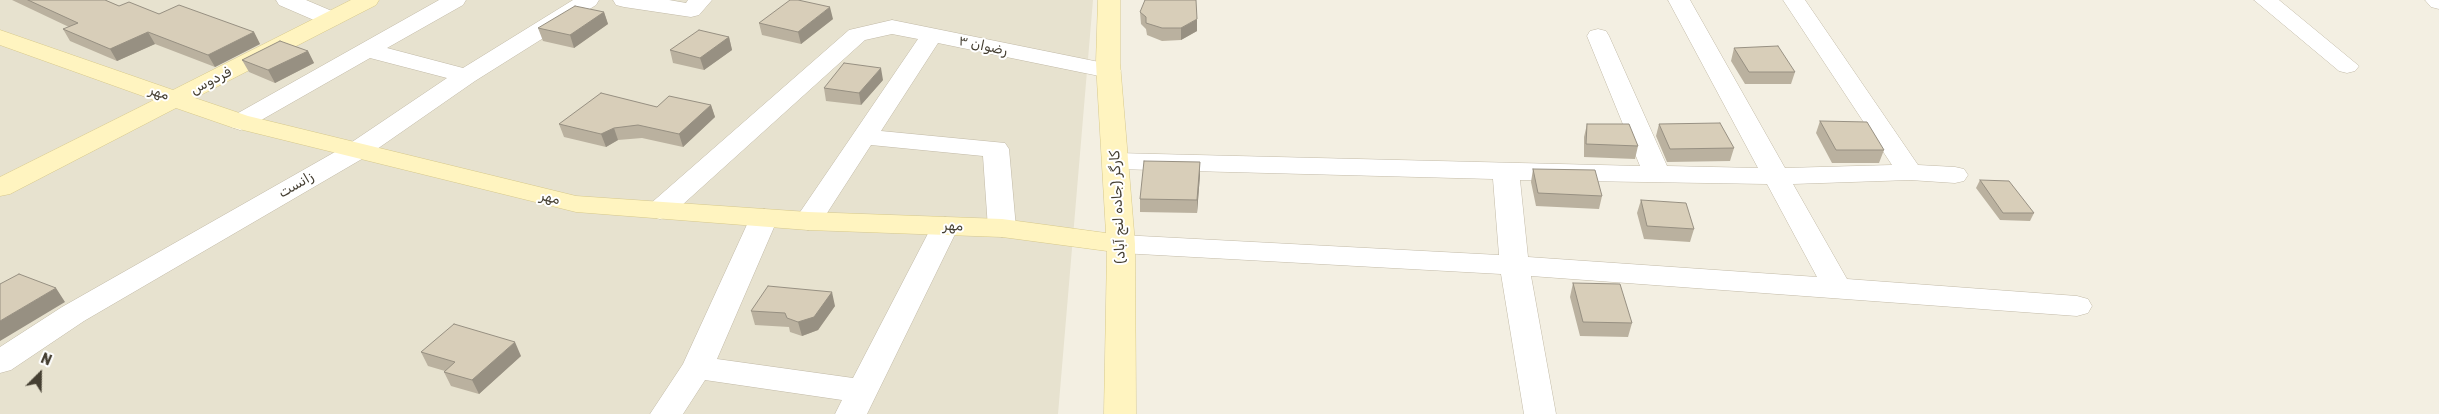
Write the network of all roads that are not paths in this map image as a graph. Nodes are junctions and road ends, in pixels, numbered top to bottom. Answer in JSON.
{"nodes":[{"id":1,"x":287,"y":0,"type":"edge"},
{"id":2,"x":368,"y":0,"type":"edge"},
{"id":3,"x":455,"y":0,"type":"edge"},
{"id":4,"x":588,"y":0,"type":"edge"},
{"id":5,"x":624,"y":0,"type":"edge"},
{"id":6,"x":701,"y":0,"type":"edge"},
{"id":7,"x":1109,"y":0,"type":"edge"},
{"id":8,"x":1679,"y":0,"type":"edge"},
{"id":9,"x":1794,"y":0,"type":"edge"},
{"id":10,"x":2265,"y":0,"type":"edge"},
{"id":11,"x":331,"y":19,"type":"junction"},
{"id":12,"x":932,"y":35,"type":"junction"},
{"id":13,"x":1598,"y":36,"type":"dead end"},
{"id":14,"x":0,"y":37,"type":"edge"},
{"id":15,"x":366,"y":50,"type":"junction"},
{"id":16,"x":2347,"y":66,"type":"dead end"},
{"id":17,"x":1109,"y":72,"type":"junction"},
{"id":18,"x":466,"y":76,"type":"junction"},
{"id":19,"x":177,"y":99,"type":"junction"},
{"id":20,"x":240,"y":122,"type":"junction"},
{"id":21,"x":864,"y":137,"type":"junction"},
{"id":22,"x":358,"y":150,"type":"junction"},
{"id":23,"x":1116,"y":161,"type":"junction"},
{"id":24,"x":1506,"y":172,"type":"junction"},
{"id":25,"x":1910,"y":172,"type":"junction"},
{"id":26,"x":1657,"y":174,"type":"junction"},
{"id":27,"x":1955,"y":175,"type":"dead end"},
{"id":28,"x":1777,"y":176,"type":"junction"},
{"id":29,"x":0,"y":188,"type":"edge"},
{"id":30,"x":660,"y":210,"type":"junction"},
{"id":31,"x":764,"y":218,"type":"junction"},
{"id":32,"x":808,"y":221,"type":"junction"},
{"id":33,"x":945,"y":226,"type":"junction"},
{"id":34,"x":1002,"y":228,"type":"junction"},
{"id":35,"x":1121,"y":244,"type":"junction"},
{"id":36,"x":1514,"y":265,"type":"junction"},
{"id":37,"x":1838,"y":289,"type":"junction"},
{"id":38,"x":2077,"y":306,"type":"dead end"},
{"id":39,"x":0,"y":362,"type":"edge"},
{"id":40,"x":697,"y":368,"type":"junction"},
{"id":41,"x":857,"y":403,"type":"edge"},
{"id":42,"x":666,"y":414,"type":"edge"},
{"id":43,"x":1120,"y":414,"type":"edge"},
{"id":44,"x":1540,"y":414,"type":"edge"}],
"edges":[{"from":1,"to":11,"type":"street"},
{"from":2,"to":11,"type":"street","name":"فردوس"},
{"from":3,"to":15,"type":"street"},
{"from":4,"to":18,"type":"street","name":"زانست"},
{"from":5,"to":6,"type":"street"},
{"from":7,"to":17,"type":"street","name":"کارگر (جاده لنج آباد)"},
{"from":8,"to":28,"type":"street"},
{"from":9,"to":25,"type":"street"},
{"from":10,"to":16,"type":"street"},
{"from":11,"to":19,"type":"street","name":"فردوس"},
{"from":12,"to":17,"type":"street","name":"رضوان ۳"},
{"from":12,"to":21,"type":"street"},
{"from":12,"to":30,"type":"street","name":"رضوان ۳"},
{"from":13,"to":26,"type":"street"},
{"from":14,"to":19,"type":"street","name":"مهر"},
{"from":15,"to":18,"type":"street"},
{"from":15,"to":20,"type":"street"},
{"from":17,"to":23,"type":"street","name":"کارگر (جاده لنج آباد)"},
{"from":18,"to":22,"type":"street","name":"زانست"},
{"from":19,"to":20,"type":"street","name":"مهر"},
{"from":19,"to":29,"type":"street","name":"فردوس"},
{"from":20,"to":22,"type":"street","name":"مهر"},
{"from":21,"to":32,"type":"street"},
{"from":21,"to":34,"type":"street"},
{"from":22,"to":30,"type":"street","name":"مهر"},
{"from":22,"to":39,"type":"street","name":"زانست"},
{"from":23,"to":24,"type":"street"},
{"from":23,"to":35,"type":"street","name":"کارگر (جاده لنج آباد)"},
{"from":24,"to":26,"type":"street"},
{"from":24,"to":36,"type":"street"},
{"from":25,"to":27,"type":"street"},
{"from":25,"to":28,"type":"street"},
{"from":26,"to":28,"type":"street"},
{"from":28,"to":37,"type":"street"},
{"from":30,"to":31,"type":"street","name":"مهر"},
{"from":31,"to":32,"type":"street","name":"مهر"},
{"from":31,"to":40,"type":"street"},
{"from":32,"to":33,"type":"street","name":"مهر"},
{"from":33,"to":34,"type":"street","name":"مهر"},
{"from":33,"to":41,"type":"street"},
{"from":34,"to":35,"type":"street","name":"مهر"},
{"from":35,"to":36,"type":"street"},
{"from":35,"to":43,"type":"street","name":"کارگر (جاده لنج آباد)"},
{"from":36,"to":37,"type":"street"},
{"from":36,"to":44,"type":"street"},
{"from":37,"to":38,"type":"street"},
{"from":40,"to":41,"type":"street"},
{"from":40,"to":42,"type":"street"}]}
